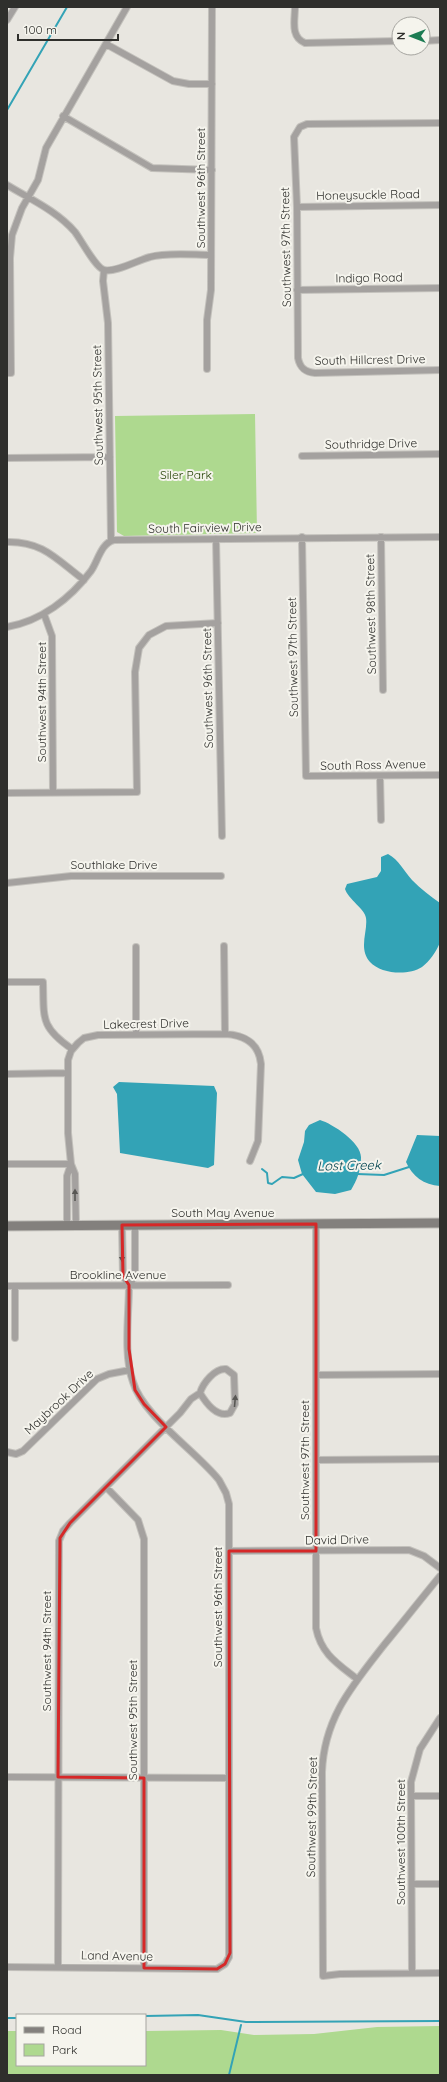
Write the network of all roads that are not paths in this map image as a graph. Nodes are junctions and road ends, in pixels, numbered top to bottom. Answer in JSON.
{"nodes":[{"id":1,"x":15,"y":7,"type":"edge"},
{"id":2,"x":127,"y":7,"type":"edge"},
{"id":3,"x":212,"y":7,"type":"edge"},
{"id":4,"x":295,"y":7,"type":"edge"},
{"id":5,"x":7,"y":20,"type":"edge"},
{"id":6,"x":391,"y":41,"type":"edge"},
{"id":7,"x":106,"y":44,"type":"junction"},
{"id":8,"x":212,"y":84,"type":"junction"},
{"id":9,"x":63,"y":116,"type":"junction"},
{"id":10,"x":440,"y":123,"type":"edge"},
{"id":11,"x":212,"y":170,"type":"junction"},
{"id":12,"x":7,"y":185,"type":"edge"},
{"id":13,"x":28,"y":198,"type":"junction"},
{"id":14,"x":440,"y":206,"type":"edge"},
{"id":15,"x":296,"y":207,"type":"junction"},
{"id":16,"x":212,"y":255,"type":"junction"},
{"id":17,"x":104,"y":270,"type":"junction"},
{"id":18,"x":440,"y":288,"type":"edge"},
{"id":19,"x":297,"y":290,"type":"junction"},
{"id":20,"x":301,"y":368,"type":"joint"},
{"id":21,"x":207,"y":369,"type":"dead end"},
{"id":22,"x":440,"y":370,"type":"edge"},
{"id":23,"x":9,"y":373,"type":"edge"},
{"id":24,"x":440,"y":454,"type":"edge"},
{"id":25,"x":302,"y":456,"type":"dead end"},
{"id":26,"x":110,"y":457,"type":"junction"},
{"id":27,"x":7,"y":458,"type":"edge"},
{"id":28,"x":302,"y":537,"type":"junction"},
{"id":29,"x":382,"y":537,"type":"junction"},
{"id":30,"x":440,"y":537,"type":"edge"},
{"id":31,"x":216,"y":539,"type":"junction"},
{"id":32,"x":111,"y":540,"type":"junction"},
{"id":33,"x":7,"y":542,"type":"edge"},
{"id":34,"x":84,"y":580,"type":"junction"},
{"id":35,"x":44,"y":614,"type":"junction"},
{"id":36,"x":218,"y":623,"type":"junction"},
{"id":37,"x":7,"y":627,"type":"edge"},
{"id":38,"x":383,"y":690,"type":"dead end"},
{"id":39,"x":440,"y":775,"type":"edge"},
{"id":40,"x":306,"y":776,"type":"joint"},
{"id":41,"x":380,"y":776,"type":"junction"},
{"id":42,"x":53,"y":792,"type":"junction"},
{"id":43,"x":7,"y":793,"type":"edge"},
{"id":44,"x":381,"y":820,"type":"dead end"},
{"id":45,"x":222,"y":836,"type":"dead end"},
{"id":46,"x":221,"y":876,"type":"dead end"},
{"id":47,"x":7,"y":883,"type":"edge"},
{"id":48,"x":224,"y":946,"type":"dead end"},
{"id":49,"x":136,"y":947,"type":"dead end"},
{"id":50,"x":7,"y":982,"type":"edge"},
{"id":51,"x":136,"y":1034,"type":"junction"},
{"id":52,"x":225,"y":1034,"type":"junction"},
{"id":53,"x":72,"y":1049,"type":"junction"},
{"id":54,"x":67,"y":1073,"type":"junction"},
{"id":55,"x":7,"y":1074,"type":"edge"},
{"id":56,"x":250,"y":1161,"type":"dead end"},
{"id":57,"x":7,"y":1164,"type":"edge"},
{"id":58,"x":71,"y":1164,"type":"junction"},
{"id":59,"x":440,"y":1223,"type":"edge"},
{"id":60,"x":316,"y":1224,"type":"junction"},
{"id":61,"x":122,"y":1225,"type":"junction"},
{"id":62,"x":135,"y":1225,"type":"junction"},
{"id":63,"x":7,"y":1226,"type":"edge"},
{"id":64,"x":71,"y":1226,"type":"junction"},
{"id":65,"x":129,"y":1285,"type":"junction"},
{"id":66,"x":228,"y":1285,"type":"dead end"},
{"id":67,"x":7,"y":1286,"type":"edge"},
{"id":68,"x":14,"y":1286,"type":"junction"},
{"id":69,"x":15,"y":1338,"type":"dead end"},
{"id":70,"x":130,"y":1370,"type":"junction"},
{"id":71,"x":440,"y":1374,"type":"edge"},
{"id":72,"x":316,"y":1375,"type":"junction"},
{"id":73,"x":200,"y":1393,"type":"junction"},
{"id":74,"x":166,"y":1426,"type":"junction"},
{"id":75,"x":7,"y":1452,"type":"edge"},
{"id":76,"x":440,"y":1459,"type":"edge"},
{"id":77,"x":316,"y":1460,"type":"junction"},
{"id":78,"x":106,"y":1487,"type":"junction"},
{"id":79,"x":230,"y":1551,"type":"junction"},
{"id":80,"x":316,"y":1551,"type":"junction"},
{"id":81,"x":440,"y":1568,"type":"edge"},
{"id":82,"x":440,"y":1576,"type":"edge"},
{"id":83,"x":357,"y":1679,"type":"junction"},
{"id":84,"x":440,"y":1718,"type":"edge"},
{"id":85,"x":7,"y":1777,"type":"edge"},
{"id":86,"x":58,"y":1777,"type":"junction"},
{"id":87,"x":144,"y":1778,"type":"junction"},
{"id":88,"x":229,"y":1778,"type":"junction"},
{"id":89,"x":411,"y":1796,"type":"junction"},
{"id":90,"x":440,"y":1796,"type":"edge"},
{"id":91,"x":412,"y":1884,"type":"junction"},
{"id":92,"x":440,"y":1884,"type":"edge"},
{"id":93,"x":225,"y":1964,"type":"joint"},
{"id":94,"x":7,"y":1967,"type":"edge"},
{"id":95,"x":58,"y":1967,"type":"junction"},
{"id":96,"x":144,"y":1968,"type":"junction"},
{"id":97,"x":412,"y":1973,"type":"junction"},
{"id":98,"x":440,"y":1973,"type":"edge"}],
"edges":[{"from":1,"to":5,"type":"street"},
{"from":2,"to":7,"type":"street"},
{"from":3,"to":8,"type":"street","name":"Southwest 96th Street"},
{"from":4,"to":6,"type":"street"},
{"from":7,"to":8,"type":"street"},
{"from":7,"to":9,"type":"street"},
{"from":8,"to":11,"type":"street","name":"Southwest 96th Street"},
{"from":9,"to":11,"type":"street"},
{"from":9,"to":13,"type":"street"},
{"from":10,"to":15,"type":"street","name":"Southwest 97th Street"},
{"from":11,"to":16,"type":"street","name":"Southwest 96th Street"},
{"from":12,"to":13,"type":"street"},
{"from":13,"to":17,"type":"street"},
{"from":13,"to":23,"type":"street"},
{"from":14,"to":15,"type":"street","name":"Honeysuckle Road"},
{"from":15,"to":19,"type":"street","name":"Southwest 97th Street"},
{"from":16,"to":17,"type":"street"},
{"from":16,"to":21,"type":"street","name":"Southwest 96th Street"},
{"from":17,"to":26,"type":"street","name":"Southwest 95th Street"},
{"from":18,"to":19,"type":"street","name":"Indigo Road"},
{"from":19,"to":20,"type":"street","name":"Southwest 97th Street"},
{"from":20,"to":22,"type":"street","name":"South Hillcrest Drive"},
{"from":24,"to":25,"type":"street","name":"Southridge Drive"},
{"from":26,"to":27,"type":"street"},
{"from":26,"to":32,"type":"street","name":"Southwest 95th Street"},
{"from":28,"to":29,"type":"street","name":"South Fairview Drive"},
{"from":28,"to":31,"type":"street","name":"South Fairview Drive"},
{"from":28,"to":40,"type":"street","name":"Southwest 97th Street"},
{"from":29,"to":30,"type":"street","name":"South Fairview Drive"},
{"from":29,"to":38,"type":"street","name":"Southwest 98th Street"},
{"from":31,"to":32,"type":"street","name":"South Fairview Drive"},
{"from":31,"to":36,"type":"street","name":"Southwest 96th Street"},
{"from":32,"to":34,"type":"street"},
{"from":33,"to":34,"type":"street"},
{"from":34,"to":35,"type":"street"},
{"from":35,"to":37,"type":"street"},
{"from":35,"to":42,"type":"street","name":"Southwest 94th Street"},
{"from":36,"to":42,"type":"street"},
{"from":36,"to":45,"type":"street","name":"Southwest 96th Street"},
{"from":39,"to":41,"type":"street","name":"South Ross Avenue"},
{"from":40,"to":41,"type":"street","name":"South Ross Avenue"},
{"from":41,"to":44,"type":"street"},
{"from":42,"to":43,"type":"street"},
{"from":46,"to":47,"type":"street","name":"Southlake Drive"},
{"from":48,"to":52,"type":"street"},
{"from":49,"to":51,"type":"street"},
{"from":50,"to":53,"type":"street"},
{"from":51,"to":52,"type":"street","name":"Lakecrest Drive"},
{"from":51,"to":53,"type":"street","name":"Lakecrest Drive"},
{"from":52,"to":56,"type":"street"},
{"from":53,"to":54,"type":"street"},
{"from":54,"to":55,"type":"street"},
{"from":54,"to":58,"type":"street"},
{"from":57,"to":58,"type":"street"},
{"from":58,"to":64,"type":"street"},
{"from":59,"to":60,"type":"main road","name":"South May Avenue"},
{"from":60,"to":62,"type":"main road","name":"South May Avenue"},
{"from":60,"to":72,"type":"street","name":"Southwest 97th Street"},
{"from":61,"to":62,"type":"main road","name":"South May Avenue"},
{"from":61,"to":64,"type":"main road","name":"South May Avenue"},
{"from":61,"to":65,"type":"street","name":"Southwest 96th Street","one_way":true},
{"from":62,"to":65,"type":"street","name":"Southwest 96th Street"},
{"from":63,"to":64,"type":"main road","name":"South May Avenue"},
{"from":65,"to":66,"type":"street","name":"Brookline Avenue"},
{"from":65,"to":68,"type":"street","name":"Brookline Avenue"},
{"from":65,"to":70,"type":"street","name":"Southwest 96th Street"},
{"from":67,"to":68,"type":"street","name":"Brookline Avenue"},
{"from":68,"to":69,"type":"street"},
{"from":70,"to":74,"type":"street","name":"Southwest 96th Street"},
{"from":70,"to":75,"type":"street","name":"Maybrook Drive"},
{"from":71,"to":72,"type":"street"},
{"from":72,"to":77,"type":"street","name":"Southwest 97th Street"},
{"from":73,"to":73,"type":"street","name":"Southwest 94th Street","one_way":true},
{"from":73,"to":74,"type":"street","name":"Southwest 94th Street"},
{"from":74,"to":78,"type":"street","name":"Southwest 94th Street"},
{"from":74,"to":79,"type":"street","name":"Southwest 96th Street"},
{"from":76,"to":77,"type":"street"},
{"from":77,"to":80,"type":"street","name":"Southwest 97th Street"},
{"from":78,"to":86,"type":"street","name":"Southwest 94th Street"},
{"from":78,"to":87,"type":"street","name":"Southwest 95th Street"},
{"from":79,"to":80,"type":"street","name":"David Drive"},
{"from":79,"to":88,"type":"street","name":"Southwest 96th Street"},
{"from":80,"to":81,"type":"street","name":"David Drive"},
{"from":80,"to":83,"type":"street","name":"Southwest 97th Street"},
{"from":82,"to":83,"type":"street","name":"Southwest 99th Street"},
{"from":83,"to":97,"type":"street","name":"Southwest 99th Street"},
{"from":84,"to":89,"type":"street","name":"Southwest 100th Street"},
{"from":85,"to":86,"type":"street"},
{"from":86,"to":87,"type":"street"},
{"from":86,"to":95,"type":"street","name":"Southwest 94th Street"},
{"from":87,"to":88,"type":"street"},
{"from":87,"to":96,"type":"street","name":"Southwest 95th Street"},
{"from":88,"to":93,"type":"street","name":"Southwest 96th Street"},
{"from":89,"to":90,"type":"street"},
{"from":89,"to":91,"type":"street","name":"Southwest 100th Street"},
{"from":91,"to":92,"type":"street"},
{"from":91,"to":97,"type":"street","name":"Southwest 100th Street"},
{"from":93,"to":96,"type":"street","name":"Land Avenue"},
{"from":94,"to":95,"type":"street","name":"Land Avenue"},
{"from":95,"to":96,"type":"street","name":"Land Avenue"},
{"from":97,"to":98,"type":"street"}]}
